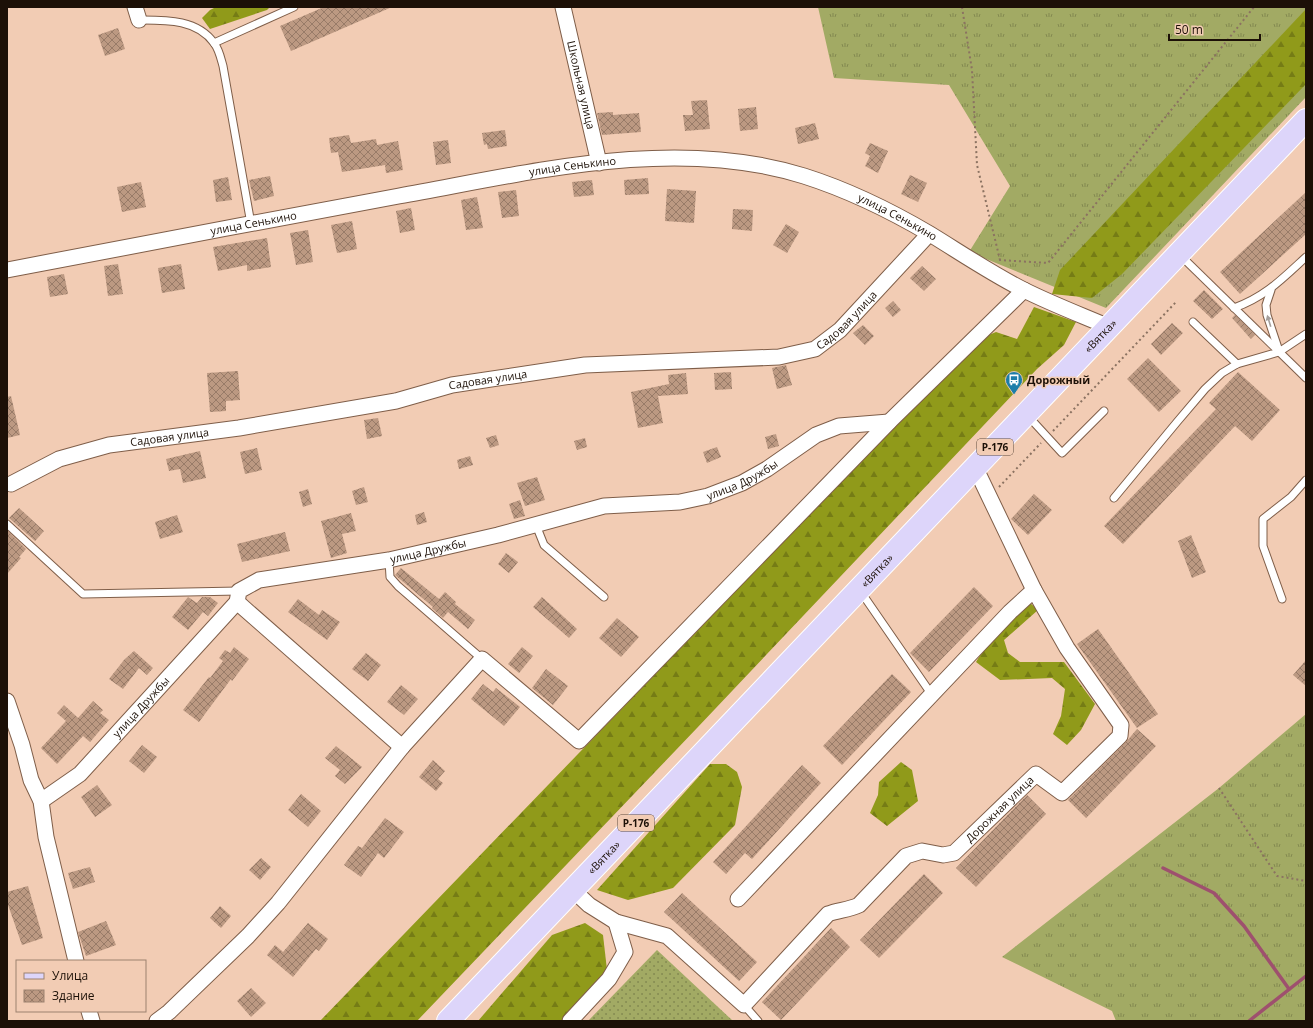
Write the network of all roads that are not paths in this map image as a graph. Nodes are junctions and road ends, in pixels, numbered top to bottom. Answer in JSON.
{"nodes":[{"id":1,"x":294,"y":7,"type":"edge"},
{"id":2,"x":564,"y":7,"type":"edge"},
{"id":3,"x":137,"y":13,"type":"edge"},
{"id":4,"x":214,"y":42,"type":"junction"},
{"id":5,"x":1306,"y":120,"type":"edge"},
{"id":6,"x":599,"y":162,"type":"junction"},
{"id":7,"x":251,"y":224,"type":"junction"},
{"id":8,"x":929,"y":234,"type":"junction"},
{"id":9,"x":1179,"y":254,"type":"junction"},
{"id":10,"x":1306,"y":257,"type":"edge"},
{"id":11,"x":7,"y":270,"type":"edge"},
{"id":12,"x":1024,"y":290,"type":"junction"},
{"id":13,"x":1271,"y":290,"type":"junction"},
{"id":14,"x":1234,"y":308,"type":"junction"},
{"id":15,"x":1193,"y":322,"type":"dead end"},
{"id":16,"x":1109,"y":327,"type":"junction"},
{"id":17,"x":1306,"y":334,"type":"edge"},
{"id":18,"x":1279,"y":352,"type":"junction"},
{"id":19,"x":1237,"y":364,"type":"junction"},
{"id":20,"x":1306,"y":378,"type":"edge"},
{"id":21,"x":1104,"y":411,"type":"dead end"},
{"id":22,"x":1026,"y":414,"type":"junction"},
{"id":23,"x":889,"y":422,"type":"junction"},
{"id":24,"x":975,"y":467,"type":"junction"},
{"id":25,"x":1306,"y":480,"type":"edge"},
{"id":26,"x":8,"y":485,"type":"edge"},
{"id":27,"x":1114,"y":498,"type":"dead end"},
{"id":28,"x":7,"y":524,"type":"edge"},
{"id":29,"x":536,"y":525,"type":"junction"},
{"id":30,"x":389,"y":560,"type":"junction"},
{"id":31,"x":860,"y":589,"type":"junction"},
{"id":32,"x":1034,"y":590,"type":"junction"},
{"id":33,"x":238,"y":597,"type":"junction"},
{"id":34,"x":604,"y":597,"type":"dead end"},
{"id":35,"x":1282,"y":599,"type":"dead end"},
{"id":36,"x":482,"y":659,"type":"junction"},
{"id":37,"x":932,"y":696,"type":"junction"},
{"id":38,"x":7,"y":701,"type":"edge"},
{"id":39,"x":402,"y":747,"type":"junction"},
{"id":40,"x":41,"y":801,"type":"junction"},
{"id":41,"x":573,"y":890,"type":"junction"},
{"id":42,"x":738,"y":899,"type":"dead end"},
{"id":43,"x":616,"y":922,"type":"junction"},
{"id":44,"x":76,"y":960,"type":"edge"},
{"id":45,"x":744,"y":1005,"type":"junction"},
{"id":46,"x":157,"y":1021,"type":"edge"},
{"id":47,"x":448,"y":1021,"type":"edge"},
{"id":48,"x":570,"y":1021,"type":"edge"},
{"id":49,"x":758,"y":1021,"type":"edge"}],
"edges":[{"from":1,"to":4,"type":"lane"},
{"from":2,"to":6,"type":"street","name":"Школьная улица"},
{"from":3,"to":4,"type":"lane"},
{"from":4,"to":7,"type":"lane"},
{"from":5,"to":9,"type":"main road","name":"«Вятка»","number":"Р-176"},
{"from":6,"to":7,"type":"street","name":"улица Сенькино"},
{"from":6,"to":8,"type":"street","name":"улица Сенькино"},
{"from":7,"to":11,"type":"street","name":"улица Сенькино"},
{"from":8,"to":12,"type":"street","name":"улица Сенькино"},
{"from":8,"to":26,"type":"street","name":"Садовая улица"},
{"from":9,"to":14,"type":"lane"},
{"from":9,"to":16,"type":"main road","name":"«Вятка»","number":"Р-176"},
{"from":10,"to":13,"type":"lane"},
{"from":12,"to":16,"type":"street","name":"улица Сенькино"},
{"from":12,"to":23,"type":"street"},
{"from":13,"to":14,"type":"lane"},
{"from":18,"to":13,"type":"lane","one_way":true},
{"from":14,"to":18,"type":"lane"},
{"from":15,"to":19,"type":"lane"},
{"from":16,"to":22,"type":"main road","name":"«Вятка»","number":"Р-176"},
{"from":17,"to":18,"type":"lane"},
{"from":18,"to":19,"type":"lane"},
{"from":18,"to":20,"type":"lane"},
{"from":19,"to":27,"type":"lane"},
{"from":21,"to":22,"type":"lane"},
{"from":22,"to":24,"type":"main road","name":"«Вятка»","number":"Р-176"},
{"from":23,"to":29,"type":"street","name":"улица Дружбы"},
{"from":23,"to":36,"type":"street"},
{"from":24,"to":31,"type":"main road","name":"«Вятка»","number":"Р-176"},
{"from":24,"to":32,"type":"street","name":"Дорожная улица"},
{"from":25,"to":35,"type":"lane"},
{"from":28,"to":33,"type":"lane"},
{"from":29,"to":30,"type":"street","name":"улица Дружбы"},
{"from":29,"to":34,"type":"lane"},
{"from":30,"to":33,"type":"street","name":"улица Дружбы"},
{"from":30,"to":36,"type":"lane"},
{"from":31,"to":37,"type":"lane"},
{"from":31,"to":41,"type":"main road","name":"«Вятка»","number":"Р-176"},
{"from":32,"to":37,"type":"street"},
{"from":32,"to":45,"type":"street","name":"Дорожная улица"},
{"from":33,"to":39,"type":"street"},
{"from":33,"to":40,"type":"street","name":"улица Дружбы"},
{"from":36,"to":39,"type":"street"},
{"from":37,"to":42,"type":"street"},
{"from":38,"to":40,"type":"street"},
{"from":39,"to":46,"type":"street"},
{"from":40,"to":44,"type":"street"},
{"from":41,"to":43,"type":"street"},
{"from":41,"to":47,"type":"main road","name":"«Вятка»","number":"Р-176"},
{"from":43,"to":45,"type":"street"},
{"from":43,"to":48,"type":"street"},
{"from":45,"to":49,"type":"lane"}]}
